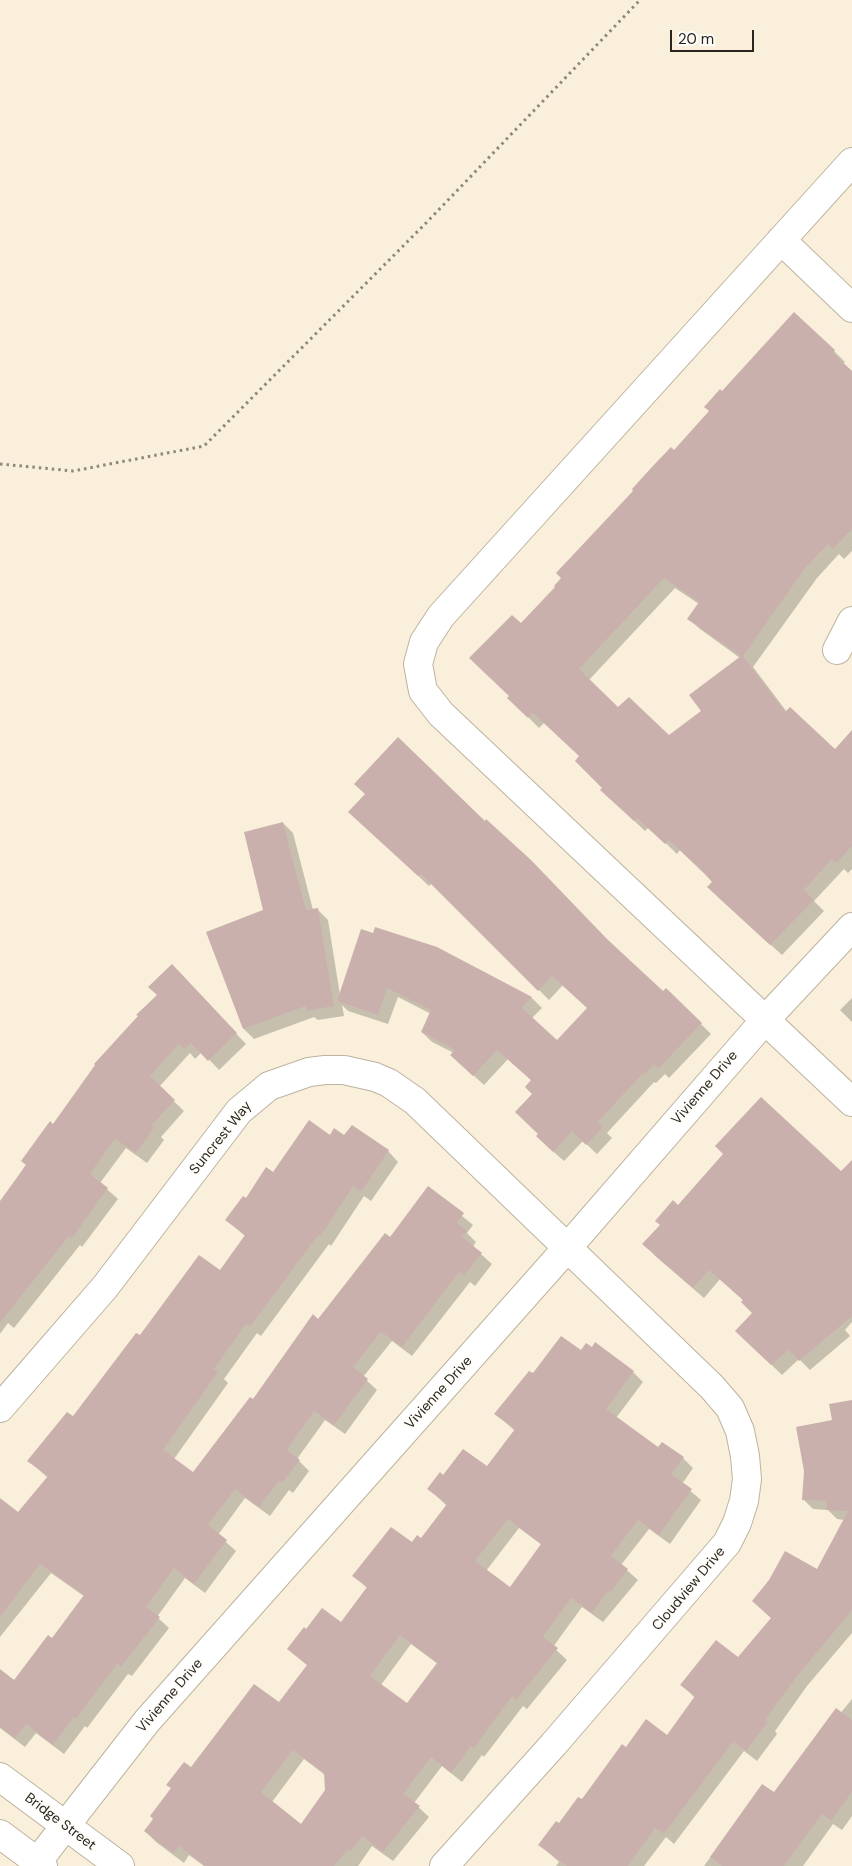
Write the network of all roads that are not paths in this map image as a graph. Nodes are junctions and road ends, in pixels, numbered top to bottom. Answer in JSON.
{"nodes":[{"id":1,"x":852,"y":162,"type":"edge"},
{"id":2,"x":781,"y":240,"type":"junction"},
{"id":3,"x":852,"y":308,"type":"edge"},
{"id":4,"x":852,"y":621,"type":"edge"},
{"id":5,"x":837,"y":650,"type":"dead end"},
{"id":6,"x":852,"y":927,"type":"edge"},
{"id":7,"x":765,"y":1020,"type":"junction"},
{"id":8,"x":852,"y":1102,"type":"edge"},
{"id":9,"x":568,"y":1246,"type":"junction"},
{"id":10,"x":0,"y":1408,"type":"edge"},
{"id":11,"x":0,"y":1777,"type":"edge"},
{"id":12,"x":65,"y":1826,"type":"junction"},
{"id":13,"x":0,"y":1834,"type":"edge"},
{"id":14,"x":38,"y":1865,"type":"edge"},
{"id":15,"x":120,"y":1866,"type":"edge"},
{"id":16,"x":444,"y":1866,"type":"edge"}],
"edges":[{"from":1,"to":2,"type":"street"},
{"from":2,"to":3,"type":"street"},
{"from":2,"to":7,"type":"street"},
{"from":4,"to":5,"type":"street"},
{"from":6,"to":7,"type":"street","name":"Vivienne Drive"},
{"from":7,"to":8,"type":"street"},
{"from":7,"to":9,"type":"street","name":"Vivienne Drive"},
{"from":9,"to":10,"type":"street","name":"Suncrest Way"},
{"from":9,"to":12,"type":"street","name":"Vivienne Drive"},
{"from":9,"to":16,"type":"street","name":"Cloudview Drive"},
{"from":11,"to":12,"type":"street","name":"Bridge Street"},
{"from":12,"to":14,"type":"street","name":"Vivienne Drive"},
{"from":12,"to":15,"type":"street","name":"Bridge Street"},
{"from":13,"to":14,"type":"street"}]}
